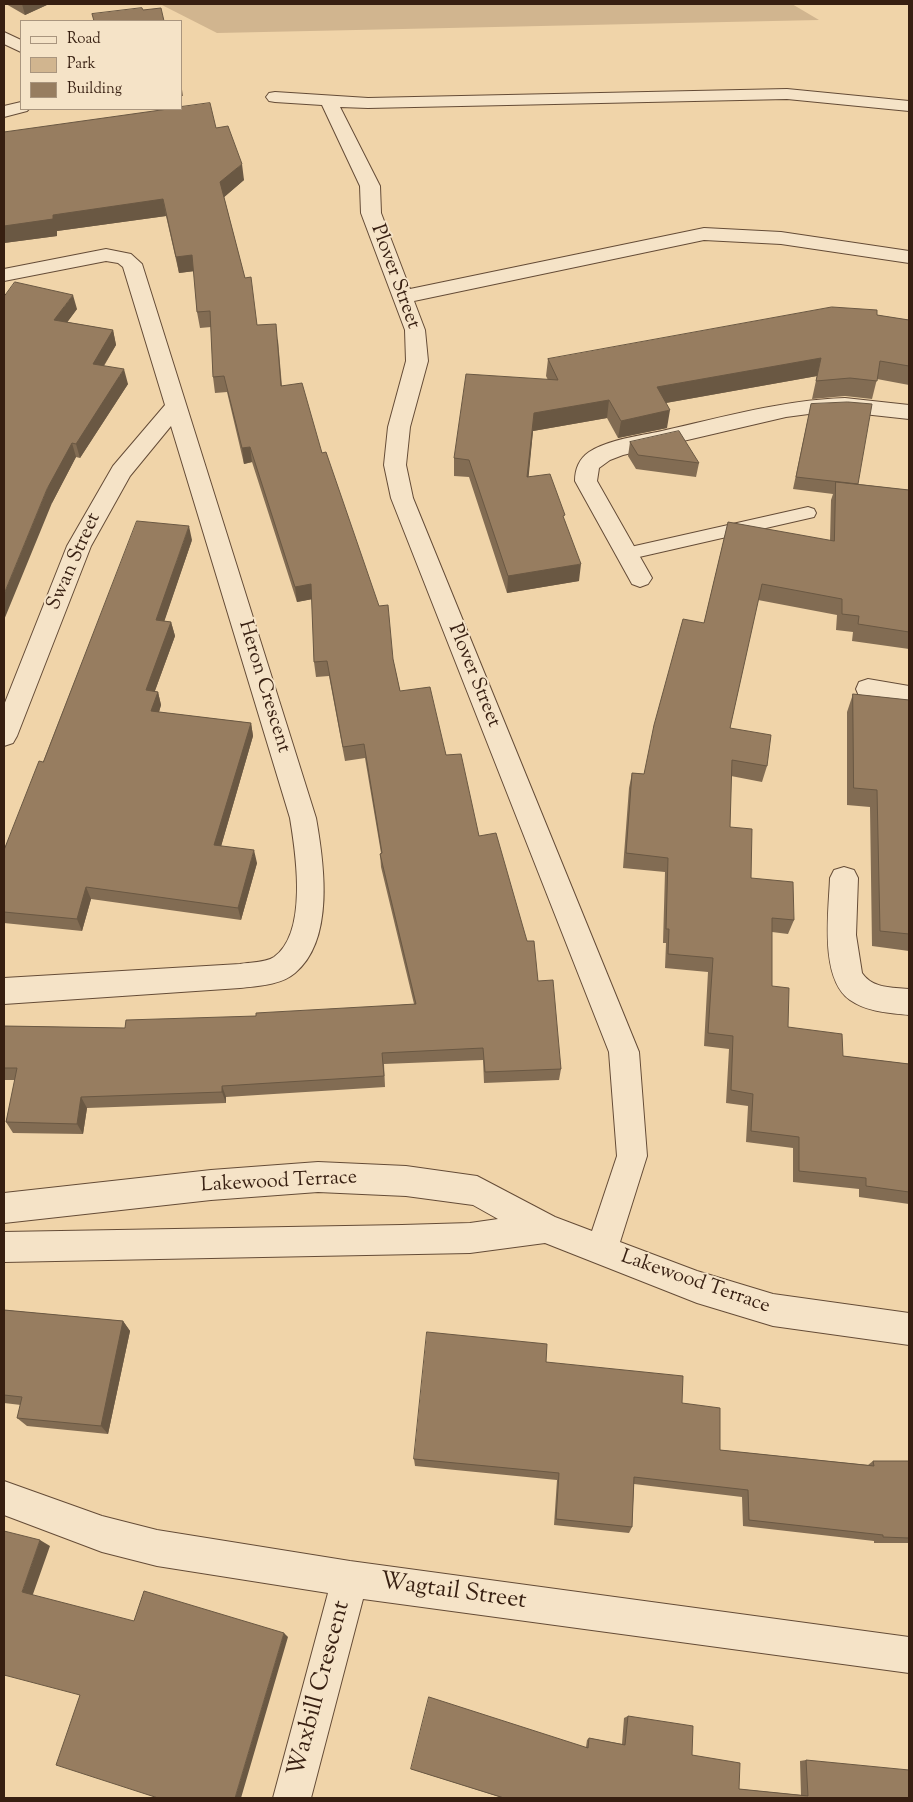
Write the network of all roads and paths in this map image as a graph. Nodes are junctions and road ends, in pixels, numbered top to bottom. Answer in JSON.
{"nodes":[{"id":1,"x":4,"y":38,"type":"edge"},
{"id":2,"x":20,"y":47,"type":"edge"},
{"id":3,"x":275,"y":97,"type":"dead end"},
{"id":4,"x":329,"y":102,"type":"junction"},
{"id":5,"x":909,"y":106,"type":"edge"},
{"id":6,"x":20,"y":107,"type":"edge"},
{"id":7,"x":4,"y":112,"type":"edge"},
{"id":8,"x":909,"y":257,"type":"edge"},
{"id":9,"x":4,"y":275,"type":"edge"},
{"id":10,"x":403,"y":297,"type":"junction"},
{"id":11,"x":176,"y":406,"type":"junction"},
{"id":12,"x":909,"y":412,"type":"edge"},
{"id":13,"x":808,"y":513,"type":"dead end"},
{"id":14,"x":626,"y":554,"type":"junction"},
{"id":15,"x":640,"y":578,"type":"dead end"},
{"id":16,"x":868,"y":689,"type":"dead end"},
{"id":17,"x":909,"y":696,"type":"edge"},
{"id":18,"x":4,"y":736,"type":"edge"},
{"id":19,"x":844,"y":878,"type":"dead end"},
{"id":20,"x":4,"y":991,"type":"edge"},
{"id":21,"x":909,"y":1002,"type":"edge"},
{"id":22,"x":4,"y":1208,"type":"edge"},
{"id":23,"x":545,"y":1228,"type":"junction"},
{"id":24,"x":4,"y":1247,"type":"edge"},
{"id":25,"x":601,"y":1251,"type":"junction"},
{"id":26,"x":909,"y":1329,"type":"edge"},
{"id":27,"x":4,"y":1498,"type":"edge"},
{"id":28,"x":350,"y":1579,"type":"junction"},
{"id":29,"x":909,"y":1655,"type":"edge"},
{"id":30,"x":292,"y":1798,"type":"edge"}],
"edges":[{"from":1,"to":2,"type":"street"},
{"from":3,"to":4,"type":"street"},
{"from":4,"to":5,"type":"street"},
{"from":4,"to":10,"type":"street","name":"Plover Street"},
{"from":6,"to":7,"type":"street"},
{"from":8,"to":10,"type":"street"},
{"from":9,"to":11,"type":"street","name":"Heron Crescent"},
{"from":10,"to":25,"type":"street","name":"Plover Street"},
{"from":11,"to":18,"type":"street","name":"Swan Street"},
{"from":11,"to":20,"type":"street","name":"Heron Crescent"},
{"from":12,"to":14,"type":"street"},
{"from":13,"to":14,"type":"lane"},
{"from":14,"to":15,"type":"street"},
{"from":16,"to":17,"type":"street"},
{"from":19,"to":21,"type":"street"},
{"from":22,"to":23,"type":"street","name":"Lakewood Terrace"},
{"from":23,"to":24,"type":"street","name":"Lakewood Terrace"},
{"from":23,"to":25,"type":"street","name":"Lakewood Terrace"},
{"from":25,"to":26,"type":"street","name":"Lakewood Terrace"},
{"from":27,"to":28,"type":"street","name":"Wagtail Street"},
{"from":28,"to":29,"type":"street","name":"Wagtail Street"},
{"from":28,"to":30,"type":"street","name":"Waxbill Crescent"}]}
